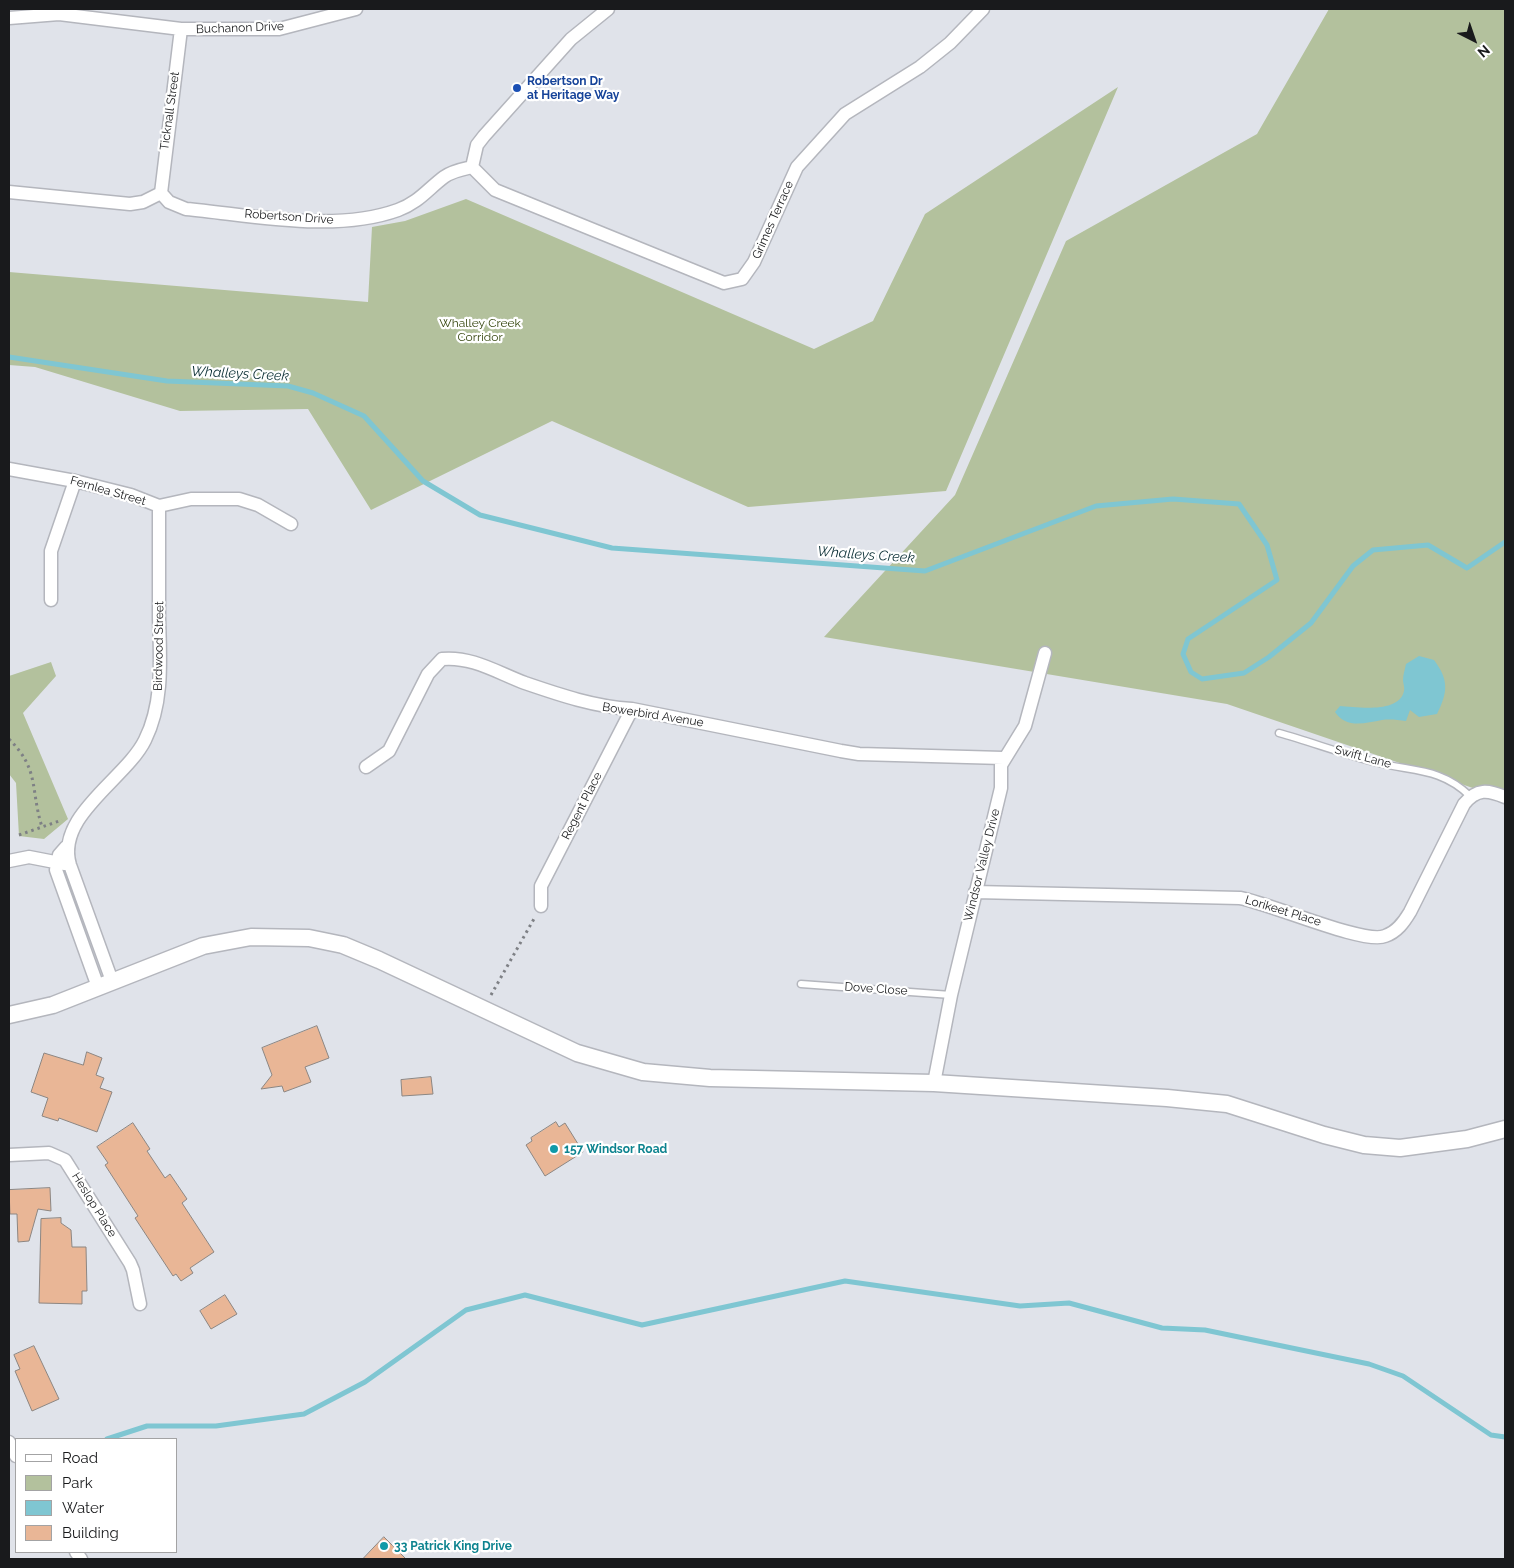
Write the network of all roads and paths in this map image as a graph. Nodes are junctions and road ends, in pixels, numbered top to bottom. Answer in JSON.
{"nodes":[{"id":1,"x":356,"y":9,"type":"edge"},
{"id":2,"x":608,"y":9,"type":"edge"},
{"id":3,"x":983,"y":9,"type":"edge"},
{"id":4,"x":9,"y":18,"type":"edge"},
{"id":5,"x":181,"y":29,"type":"junction"},
{"id":6,"x":472,"y":167,"type":"junction"},
{"id":7,"x":9,"y":192,"type":"edge"},
{"id":8,"x":160,"y":193,"type":"junction"},
{"id":9,"x":9,"y":469,"type":"edge"},
{"id":10,"x":75,"y":481,"type":"junction"},
{"id":11,"x":159,"y":506,"type":"junction"},
{"id":12,"x":291,"y":524,"type":"dead end"},
{"id":13,"x":51,"y":600,"type":"dead end"},
{"id":14,"x":1044,"y":653,"type":"dead end"},
{"id":15,"x":632,"y":709,"type":"junction"},
{"id":16,"x":1280,"y":733,"type":"dead end"},
{"id":17,"x":9,"y":739,"type":"edge"},
{"id":18,"x":1003,"y":758,"type":"junction"},
{"id":19,"x":366,"y":766,"type":"dead end"},
{"id":20,"x":1470,"y":796,"type":"junction"},
{"id":21,"x":1505,"y":797,"type":"edge"},
{"id":22,"x":84,"y":813,"type":"junction"},
{"id":23,"x":42,"y":827,"type":"junction"},
{"id":24,"x":19,"y":835,"type":"dead end"},
{"id":25,"x":66,"y":847,"type":"junction"},
{"id":26,"x":9,"y":861,"type":"edge"},
{"id":27,"x":56,"y":862,"type":"junction"},
{"id":28,"x":70,"y":865,"type":"junction"},
{"id":29,"x":976,"y":892,"type":"junction"},
{"id":30,"x":541,"y":906,"type":"joint"},
{"id":31,"x":105,"y":984,"type":"junction"},
{"id":32,"x":801,"y":984,"type":"dead end"},
{"id":33,"x":491,"y":995,"type":"dead end"},
{"id":34,"x":951,"y":995,"type":"junction"},
{"id":35,"x":9,"y":1015,"type":"edge"},
{"id":36,"x":934,"y":1083,"type":"junction"},
{"id":37,"x":1505,"y":1129,"type":"edge"},
{"id":38,"x":9,"y":1155,"type":"edge"},
{"id":39,"x":140,"y":1304,"type":"dead end"},
{"id":40,"x":9,"y":1442,"type":"edge"},
{"id":41,"x":15,"y":1454,"type":"edge"}],
"edges":[{"from":1,"to":5,"type":"street","name":"Buchanon Drive"},
{"from":2,"to":6,"type":"street"},
{"from":3,"to":6,"type":"street","name":"Grimes Terrace"},
{"from":4,"to":5,"type":"street","name":"Buchanon Drive"},
{"from":5,"to":8,"type":"street","name":"Ticknall Street"},
{"from":6,"to":8,"type":"street","name":"Robertson Drive"},
{"from":7,"to":8,"type":"street"},
{"from":9,"to":10,"type":"street","name":"Fernlea Street"},
{"from":10,"to":11,"type":"street","name":"Fernlea Street"},
{"from":10,"to":13,"type":"street"},
{"from":11,"to":12,"type":"street","name":"Fernlea Street"},
{"from":11,"to":22,"type":"street","name":"Birdwood Street"},
{"from":14,"to":18,"type":"street"},
{"from":15,"to":18,"type":"street","name":"Bowerbird Avenue"},
{"from":15,"to":19,"type":"street","name":"Bowerbird Avenue"},
{"from":15,"to":30,"type":"street","name":"Regent Place"},
{"from":16,"to":20,"type":"lane","name":"Swift Lane"},
{"from":17,"to":23,"type":"path"},
{"from":18,"to":29,"type":"street","name":"Windsor Valley Drive"},
{"from":20,"to":21,"type":"street"},
{"from":20,"to":29,"type":"street","name":"Lorikeet Place"},
{"from":22,"to":23,"type":"path"},
{"from":22,"to":25,"type":"street","name":"Birdwood Street"},
{"from":23,"to":24,"type":"path"},
{"from":25,"to":27,"type":"street","name":"Birdwood Street"},
{"from":25,"to":28,"type":"street"},
{"from":26,"to":27,"type":"street"},
{"from":27,"to":28,"type":"street"},
{"from":27,"to":31,"type":"street"},
{"from":28,"to":31,"type":"street"},
{"from":29,"to":34,"type":"street","name":"Windsor Valley Drive"},
{"from":30,"to":33,"type":"path"},
{"from":31,"to":35,"type":"street"},
{"from":31,"to":36,"type":"street"},
{"from":32,"to":34,"type":"lane","name":"Dove Close"},
{"from":34,"to":36,"type":"street","name":"Windsor Valley Drive"},
{"from":36,"to":37,"type":"street"},
{"from":38,"to":39,"type":"street","name":"Heslop Place"},
{"from":40,"to":41,"type":"street"}]}
